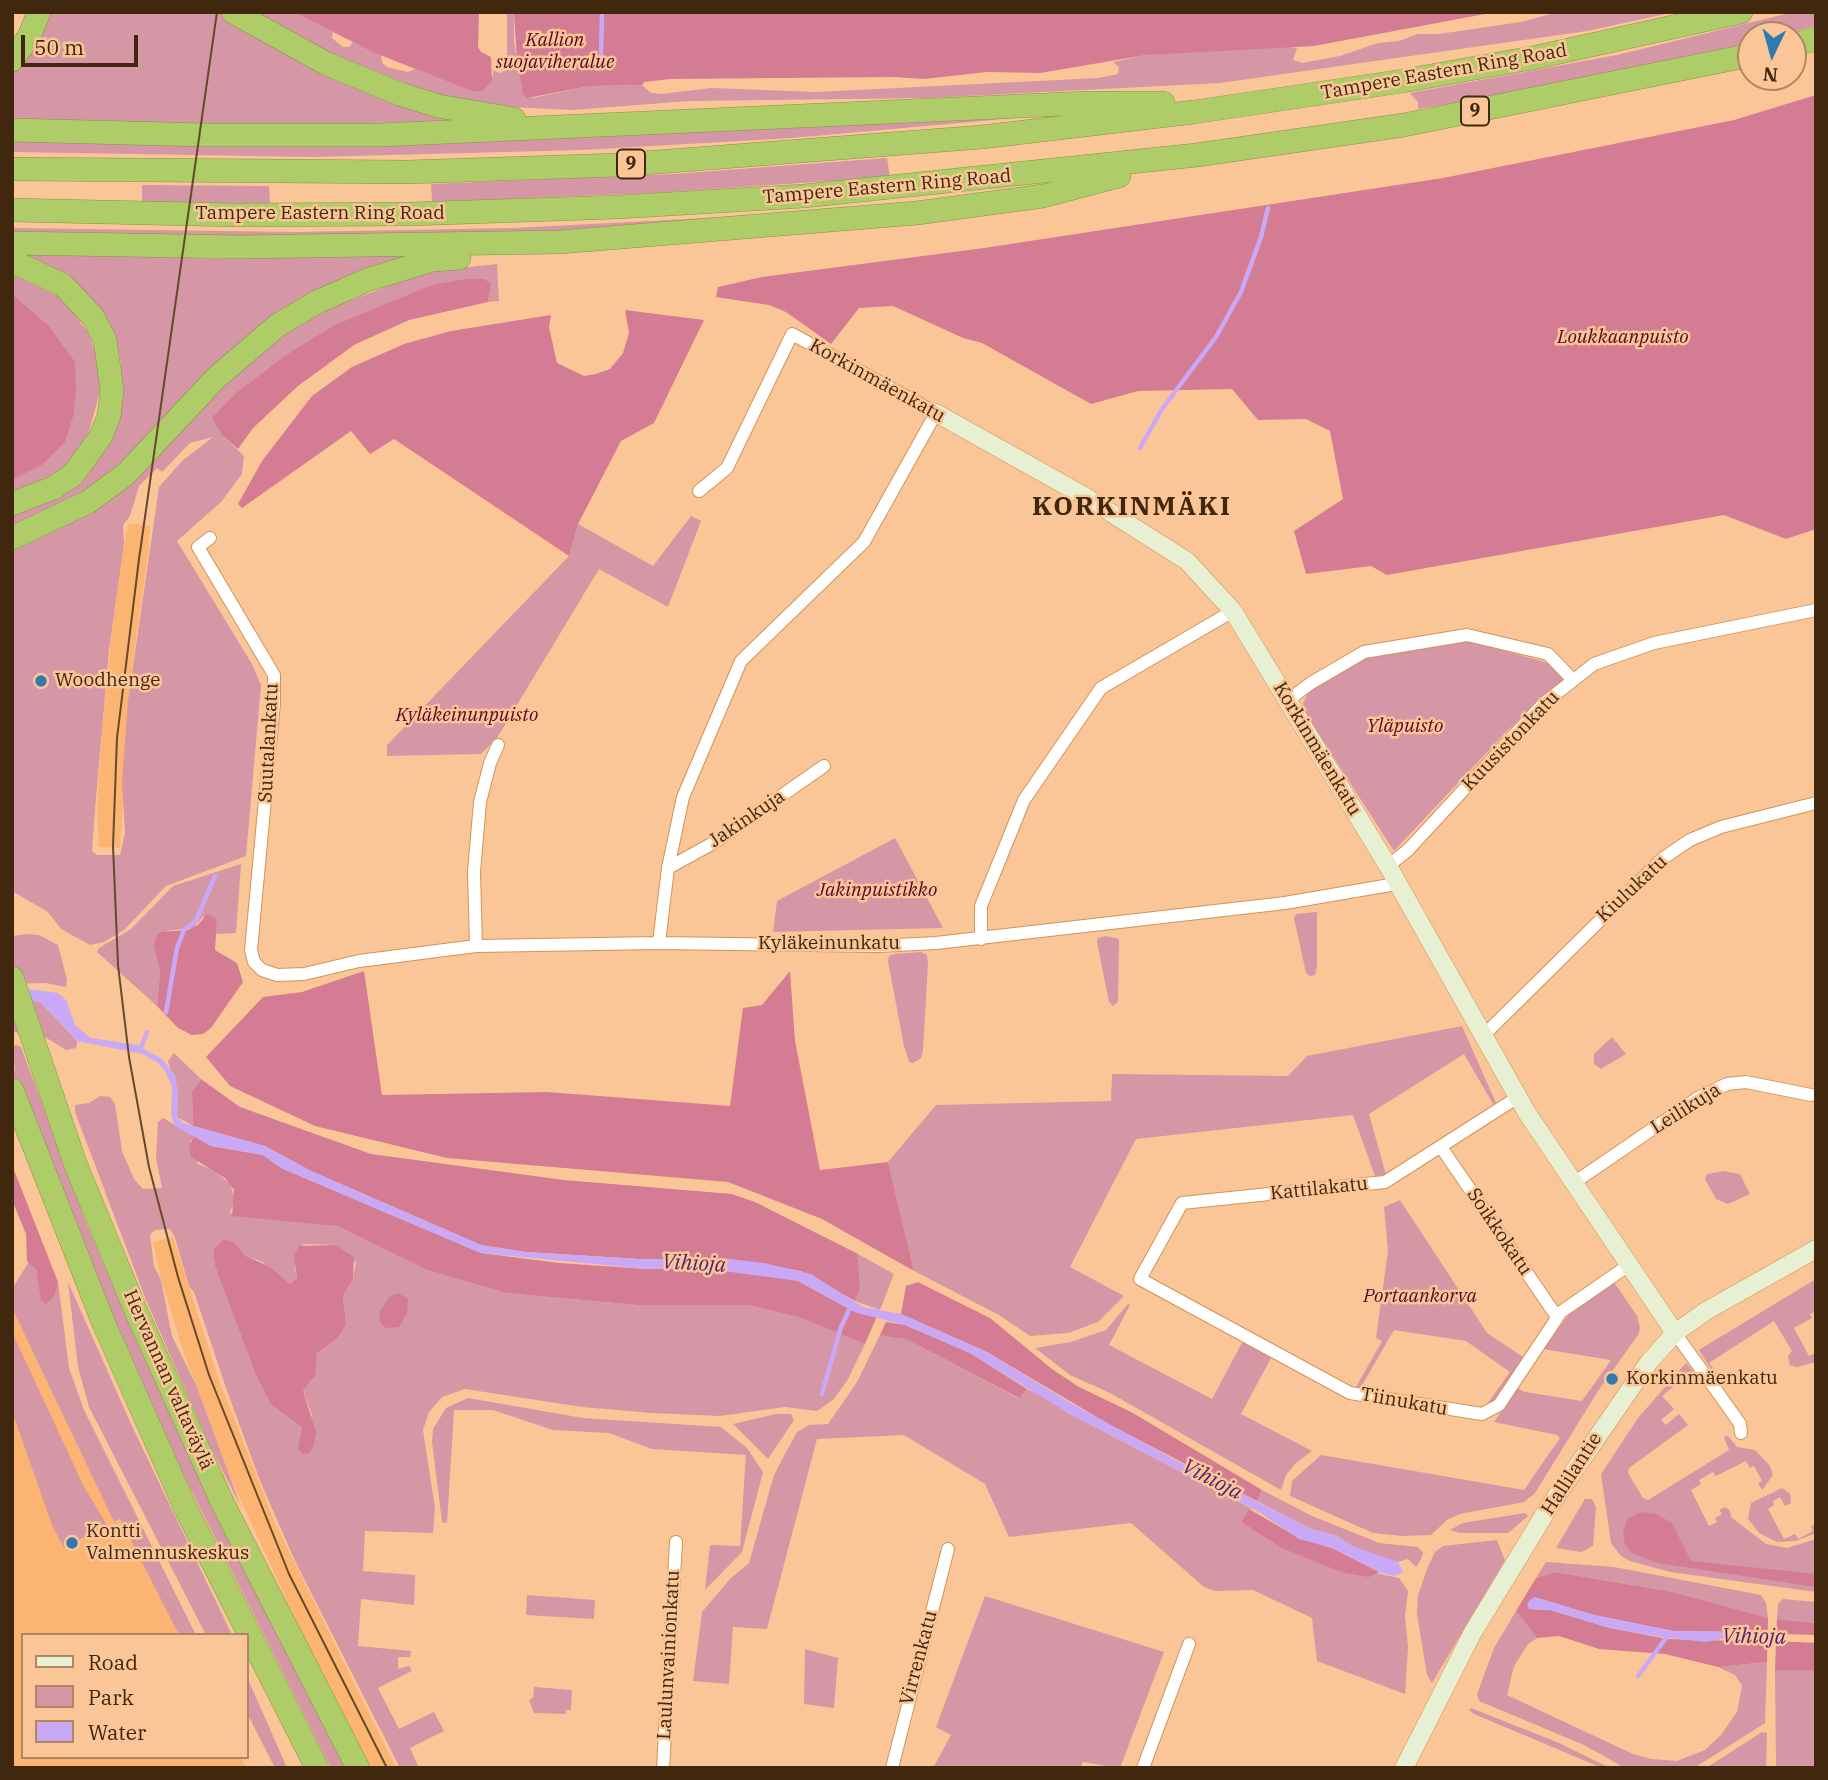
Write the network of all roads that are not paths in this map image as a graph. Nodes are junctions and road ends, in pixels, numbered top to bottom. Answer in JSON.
{"nodes":[{"id":1,"x":39,"y":12,"type":"edge"},
{"id":2,"x":233,"y":12,"type":"edge"},
{"id":3,"x":1741,"y":12,"type":"edge"},
{"id":4,"x":1737,"y":58,"type":"edge"},
{"id":5,"x":12,"y":60,"type":"edge"},
{"id":6,"x":1247,"y":104,"type":"junction"},
{"id":7,"x":583,"y":128,"type":"junction"},
{"id":8,"x":12,"y":130,"type":"edge"},
{"id":9,"x":1197,"y":155,"type":"junction"},
{"id":10,"x":12,"y":169,"type":"edge"},
{"id":11,"x":12,"y":210,"type":"edge"},
{"id":12,"x":560,"y":242,"type":"junction"},
{"id":13,"x":12,"y":243,"type":"edge"},
{"id":14,"x":12,"y":261,"type":"edge"},
{"id":15,"x":936,"y":413,"type":"junction"},
{"id":16,"x":699,"y":491,"type":"dead end"},
{"id":17,"x":12,"y":504,"type":"edge"},
{"id":18,"x":12,"y":538,"type":"edge"},
{"id":19,"x":210,"y":538,"type":"dead end"},
{"id":20,"x":1816,"y":610,"type":"edge"},
{"id":21,"x":1233,"y":611,"type":"junction"},
{"id":22,"x":1573,"y":680,"type":"junction"},
{"id":23,"x":1287,"y":701,"type":"junction"},
{"id":24,"x":498,"y":745,"type":"dead end"},
{"id":25,"x":824,"y":766,"type":"dead end"},
{"id":26,"x":1816,"y":803,"type":"edge"},
{"id":27,"x":1388,"y":866,"type":"junction"},
{"id":28,"x":667,"y":868,"type":"junction"},
{"id":29,"x":1396,"y":884,"type":"junction"},
{"id":30,"x":981,"y":939,"type":"junction"},
{"id":31,"x":659,"y":943,"type":"junction"},
{"id":32,"x":476,"y":946,"type":"junction"},
{"id":33,"x":262,"y":970,"type":"joint"},
{"id":34,"x":12,"y":978,"type":"edge"},
{"id":35,"x":1483,"y":1035,"type":"junction"},
{"id":36,"x":12,"y":1090,"type":"edge"},
{"id":37,"x":1811,"y":1095,"type":"dead end"},
{"id":38,"x":1518,"y":1097,"type":"junction"},
{"id":39,"x":1441,"y":1147,"type":"junction"},
{"id":40,"x":1575,"y":1182,"type":"junction"},
{"id":41,"x":1816,"y":1249,"type":"edge"},
{"id":42,"x":1629,"y":1265,"type":"junction"},
{"id":43,"x":1140,"y":1279,"type":"joint"},
{"id":44,"x":1558,"y":1317,"type":"junction"},
{"id":45,"x":1675,"y":1333,"type":"junction"},
{"id":46,"x":1741,"y":1433,"type":"dead end"},
{"id":47,"x":676,"y":1542,"type":"dead end"},
{"id":48,"x":948,"y":1549,"type":"dead end"},
{"id":49,"x":1189,"y":1644,"type":"dead end"},
{"id":50,"x":317,"y":1768,"type":"edge"},
{"id":51,"x":358,"y":1768,"type":"edge"},
{"id":52,"x":663,"y":1768,"type":"edge"},
{"id":53,"x":892,"y":1768,"type":"edge"},
{"id":54,"x":1143,"y":1768,"type":"edge"},
{"id":55,"x":1404,"y":1768,"type":"edge"}],
"edges":[{"from":1,"to":5,"type":"highway"},
{"from":2,"to":7,"type":"highway"},
{"from":3,"to":6,"type":"highway","name":"Tampere Eastern Ring Road","number":"9"},
{"from":4,"to":9,"type":"highway","name":"Tampere Eastern Ring Road","number":"9"},
{"from":6,"to":7,"type":"highway"},
{"from":6,"to":10,"type":"highway","name":"Tampere Eastern Ring Road","number":"9"},
{"from":7,"to":8,"type":"highway"},
{"from":9,"to":11,"type":"highway","name":"Tampere Eastern Ring Road","number":"9"},
{"from":9,"to":12,"type":"highway"},
{"from":12,"to":13,"type":"highway"},
{"from":12,"to":18,"type":"highway"},
{"from":14,"to":17,"type":"highway"},
{"from":15,"to":16,"type":"street","name":"Korkinmäenkatu"},
{"from":15,"to":21,"type":"street","name":"Korkinmäenkatu"},
{"from":15,"to":28,"type":"street"},
{"from":19,"to":33,"type":"street","name":"Suutalankatu"},
{"from":20,"to":22,"type":"street","name":"Kuusistonkatu"},
{"from":21,"to":23,"type":"street","name":"Korkinmäenkatu"},
{"from":21,"to":30,"type":"street"},
{"from":22,"to":23,"type":"street"},
{"from":22,"to":27,"type":"street","name":"Kuusistonkatu"},
{"from":23,"to":27,"type":"street","name":"Korkinmäenkatu"},
{"from":24,"to":32,"type":"street"},
{"from":25,"to":28,"type":"street","name":"Jakinkuja"},
{"from":26,"to":35,"type":"street","name":"Kiulukatu"},
{"from":27,"to":29,"type":"street","name":"Korkinmäenkatu"},
{"from":28,"to":31,"type":"street"},
{"from":29,"to":30,"type":"street","name":"Kyläkeinunkatu"},
{"from":29,"to":35,"type":"street","name":"Korkinmäenkatu"},
{"from":30,"to":31,"type":"street","name":"Kyläkeinunkatu"},
{"from":31,"to":32,"type":"street","name":"Kyläkeinunkatu"},
{"from":32,"to":33,"type":"street","name":"Kyläkeinunkatu"},
{"from":34,"to":51,"type":"highway","name":"Hervannan valtaväylä"},
{"from":35,"to":38,"type":"street","name":"Korkinmäenkatu"},
{"from":36,"to":50,"type":"highway","name":"Hervannan valtaväylä"},
{"from":37,"to":40,"type":"street","name":"Leilikuja"},
{"from":38,"to":39,"type":"street","name":"Kattilakatu"},
{"from":38,"to":40,"type":"street","name":"Korkinmäenkatu"},
{"from":39,"to":43,"type":"street","name":"Kattilakatu"},
{"from":39,"to":44,"type":"street","name":"Soikkokatu"},
{"from":40,"to":42,"type":"street","name":"Korkinmäenkatu"},
{"from":41,"to":45,"type":"street","name":"Hallilantie"},
{"from":42,"to":44,"type":"street","name":"Tiinukatu"},
{"from":42,"to":45,"type":"street","name":"Korkinmäenkatu"},
{"from":43,"to":44,"type":"street","name":"Tiinukatu"},
{"from":45,"to":46,"type":"street"},
{"from":45,"to":55,"type":"street","name":"Hallilantie"},
{"from":47,"to":52,"type":"street","name":"Laulunvainionkatu"},
{"from":48,"to":53,"type":"street","name":"Virrenkatu"},
{"from":49,"to":54,"type":"street"}]}
